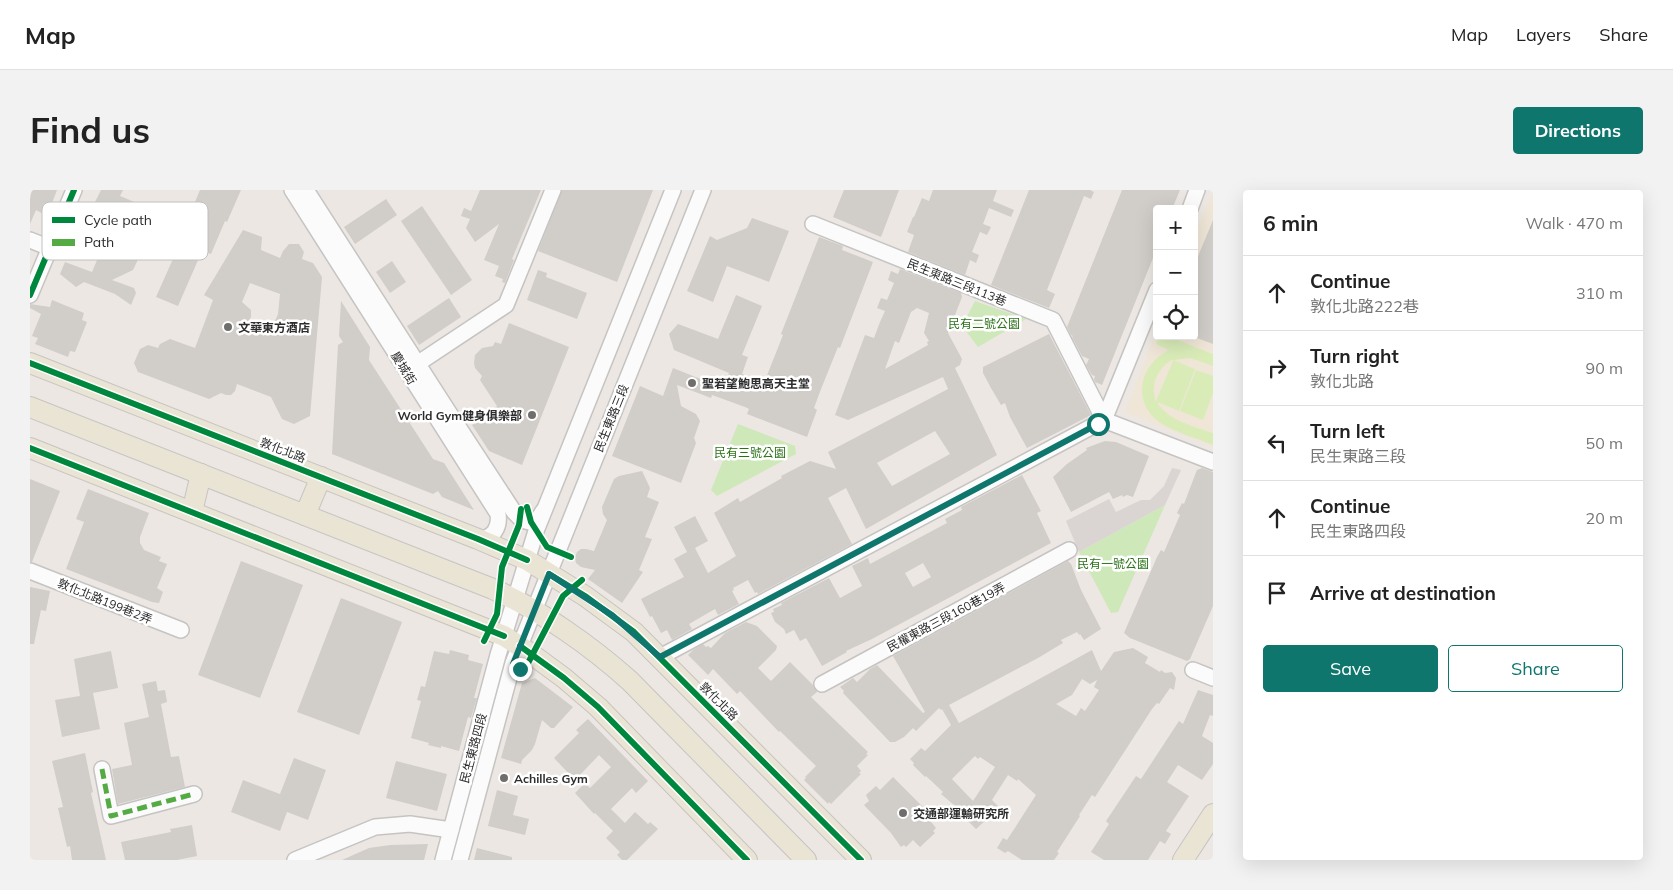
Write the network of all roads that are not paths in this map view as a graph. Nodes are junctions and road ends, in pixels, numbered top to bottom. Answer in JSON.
{"nodes":[{"id":1,"x":74,"y":190,"type":"edge"},
{"id":2,"x":292,"y":190,"type":"edge"},
{"id":3,"x":306,"y":190,"type":"edge"},
{"id":4,"x":553,"y":190,"type":"edge"},
{"id":5,"x":673,"y":190,"type":"edge"},
{"id":6,"x":703,"y":190,"type":"edge"},
{"id":7,"x":1197,"y":190,"type":"edge"},
{"id":8,"x":69,"y":202,"type":"edge"},
{"id":9,"x":1191,"y":205,"type":"edge"},
{"id":10,"x":813,"y":224,"type":"dead end"},
{"id":11,"x":30,"y":240,"type":"edge"},
{"id":12,"x":42,"y":245,"type":"edge"},
{"id":13,"x":45,"y":260,"type":"edge"},
{"id":14,"x":30,"y":295,"type":"edge"},
{"id":15,"x":1155,"y":295,"type":"edge"},
{"id":16,"x":30,"y":363,"type":"edge"},
{"id":17,"x":412,"y":367,"type":"junction"},
{"id":18,"x":30,"y":407,"type":"edge"},
{"id":19,"x":1104,"y":420,"type":"junction"},
{"id":20,"x":30,"y":448,"type":"edge"},
{"id":21,"x":1213,"y":462,"type":"edge"},
{"id":22,"x":201,"y":474,"type":"junction"},
{"id":23,"x":321,"y":477,"type":"junction"},
{"id":24,"x":544,"y":509,"type":"junction"},
{"id":25,"x":192,"y":512,"type":"junction"},
{"id":26,"x":305,"y":515,"type":"junction"},
{"id":27,"x":520,"y":519,"type":"junction"},
{"id":28,"x":478,"y":539,"type":"junction"},
{"id":29,"x":1069,"y":550,"type":"dead end"},
{"id":30,"x":530,"y":551,"type":"junction"},
{"id":31,"x":30,"y":571,"type":"edge"},
{"id":32,"x":549,"y":574,"type":"junction"},
{"id":33,"x":515,"y":600,"type":"junction"},
{"id":34,"x":534,"y":611,"type":"junction"},
{"id":35,"x":181,"y":630,"type":"dead end"},
{"id":36,"x":512,"y":641,"type":"junction"},
{"id":37,"x":660,"y":657,"type":"junction"},
{"id":38,"x":1192,"y":670,"type":"dead end"},
{"id":39,"x":1213,"y":678,"type":"edge"},
{"id":40,"x":822,"y":684,"type":"dead end"},
{"id":41,"x":102,"y":769,"type":"dead end"},
{"id":42,"x":194,"y":794,"type":"dead end"},
{"id":43,"x":1213,"y":814,"type":"edge"},
{"id":44,"x":451,"y":830,"type":"junction"},
{"id":45,"x":295,"y":860,"type":"edge"},
{"id":46,"x":443,"y":860,"type":"edge"},
{"id":47,"x":460,"y":860,"type":"edge"},
{"id":48,"x":747,"y":860,"type":"edge"},
{"id":49,"x":806,"y":860,"type":"edge"},
{"id":50,"x":861,"y":860,"type":"edge"},
{"id":51,"x":1183,"y":860,"type":"edge"}],
"edges":[{"from":1,"to":8,"type":"street"},
{"from":2,"to":17,"type":"street","name":"慶城街"},
{"from":3,"to":17,"type":"street","name":"慶城街"},
{"from":4,"to":17,"type":"street"},
{"from":5,"to":24,"type":"street"},
{"from":6,"to":32,"type":"street","name":"民生東路三段"},
{"from":7,"to":9,"type":"street"},
{"from":10,"to":19,"type":"street","name":"民生東路三段113巷"},
{"from":11,"to":12,"type":"street"},
{"from":13,"to":14,"type":"street"},
{"from":15,"to":19,"type":"street"},
{"from":16,"to":23,"type":"main road","name":"敦化北路"},
{"from":17,"to":27,"type":"street","name":"慶城街"},
{"from":17,"to":28,"type":"street","name":"慶城街"},
{"from":18,"to":22,"type":"main road"},
{"from":19,"to":21,"type":"street"},
{"from":19,"to":37,"type":"street"},
{"from":20,"to":25,"type":"main road"},
{"from":22,"to":25,"type":"main road"},
{"from":22,"to":26,"type":"main road"},
{"from":23,"to":26,"type":"main road"},
{"from":23,"to":28,"type":"main road","name":"敦化北路"},
{"from":24,"to":27,"type":"street"},
{"from":24,"to":30,"type":"street"},
{"from":25,"to":36,"type":"main road"},
{"from":26,"to":33,"type":"main road"},
{"from":27,"to":30,"type":"street","name":"慶城街"},
{"from":28,"to":30,"type":"main road","name":"敦化北路"},
{"from":29,"to":40,"type":"street","name":"民權東路三段160巷19弄"},
{"from":30,"to":32,"type":"main road","name":"敦化北路"},
{"from":30,"to":33,"type":"street"},
{"from":31,"to":35,"type":"street","name":"敦化北路199巷2弄"},
{"from":32,"to":34,"type":"street","name":"民生東路三段"},
{"from":32,"to":37,"type":"main road","name":"敦化北路"},
{"from":33,"to":34,"type":"main road"},
{"from":33,"to":36,"type":"street"},
{"from":34,"to":36,"type":"street","name":"民生東路三段"},
{"from":34,"to":49,"type":"main road"},
{"from":36,"to":44,"type":"street","name":"民生東路四段"},
{"from":36,"to":47,"type":"street","name":"民生東路四段"},
{"from":36,"to":48,"type":"main road"},
{"from":37,"to":50,"type":"main road","name":"敦化北路"},
{"from":38,"to":39,"type":"street"},
{"from":41,"to":42,"type":"street"},
{"from":43,"to":51,"type":"main road"},
{"from":44,"to":45,"type":"street"},
{"from":44,"to":46,"type":"street","name":"民生東路四段"}]}
